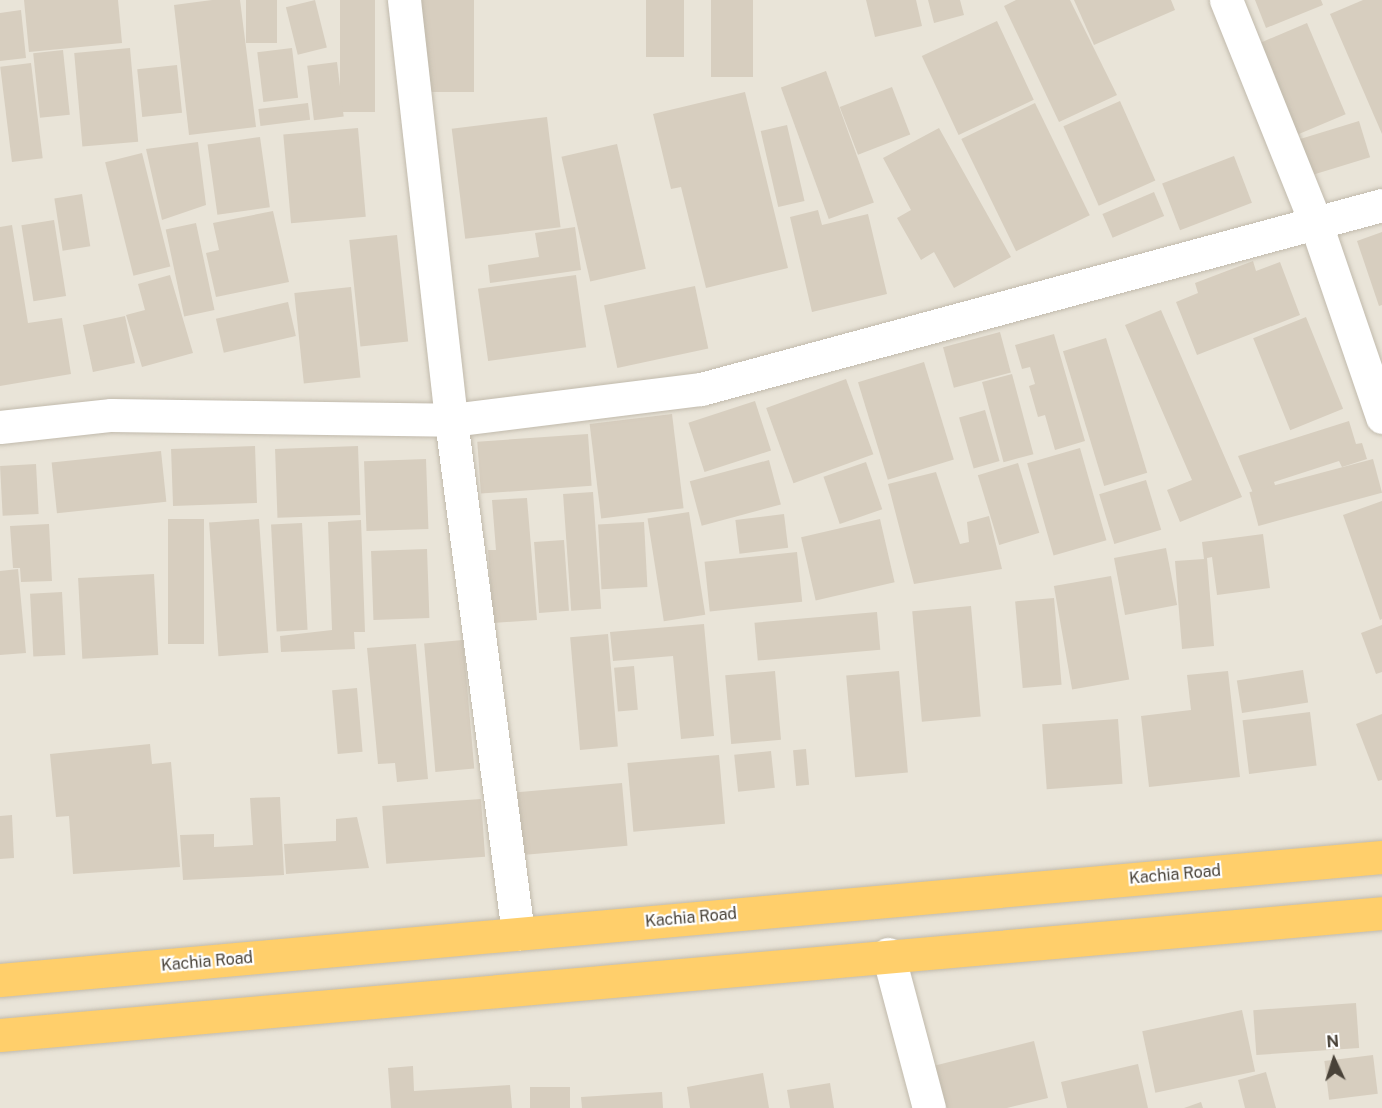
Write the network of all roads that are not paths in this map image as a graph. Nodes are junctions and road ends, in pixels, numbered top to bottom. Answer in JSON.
{"nodes":[{"id":1,"x":404,"y":0,"type":"edge"},
{"id":2,"x":1226,"y":0,"type":"edge"},
{"id":3,"x":1382,"y":205,"type":"edge"},
{"id":4,"x":1316,"y":224,"type":"junction"},
{"id":5,"x":1382,"y":417,"type":"edge"},
{"id":6,"x":450,"y":420,"type":"junction"},
{"id":7,"x":0,"y":427,"type":"edge"},
{"id":8,"x":1382,"y":857,"type":"edge"},
{"id":9,"x":1382,"y":913,"type":"edge"},
{"id":10,"x":518,"y":934,"type":"junction"},
{"id":11,"x":888,"y":954,"type":"junction"},
{"id":12,"x":0,"y":980,"type":"edge"},
{"id":13,"x":0,"y":1035,"type":"edge"},
{"id":14,"x":928,"y":1108,"type":"edge"}],
"edges":[{"from":1,"to":6,"type":"street"},
{"from":2,"to":4,"type":"street"},
{"from":3,"to":4,"type":"street"},
{"from":4,"to":5,"type":"street"},
{"from":4,"to":6,"type":"street"},
{"from":6,"to":7,"type":"street"},
{"from":6,"to":10,"type":"street"},
{"from":8,"to":10,"type":"highway","name":"Kachia Road"},
{"from":9,"to":11,"type":"highway"},
{"from":10,"to":12,"type":"highway","name":"Kachia Road"},
{"from":11,"to":13,"type":"highway"},
{"from":11,"to":14,"type":"street"}]}
